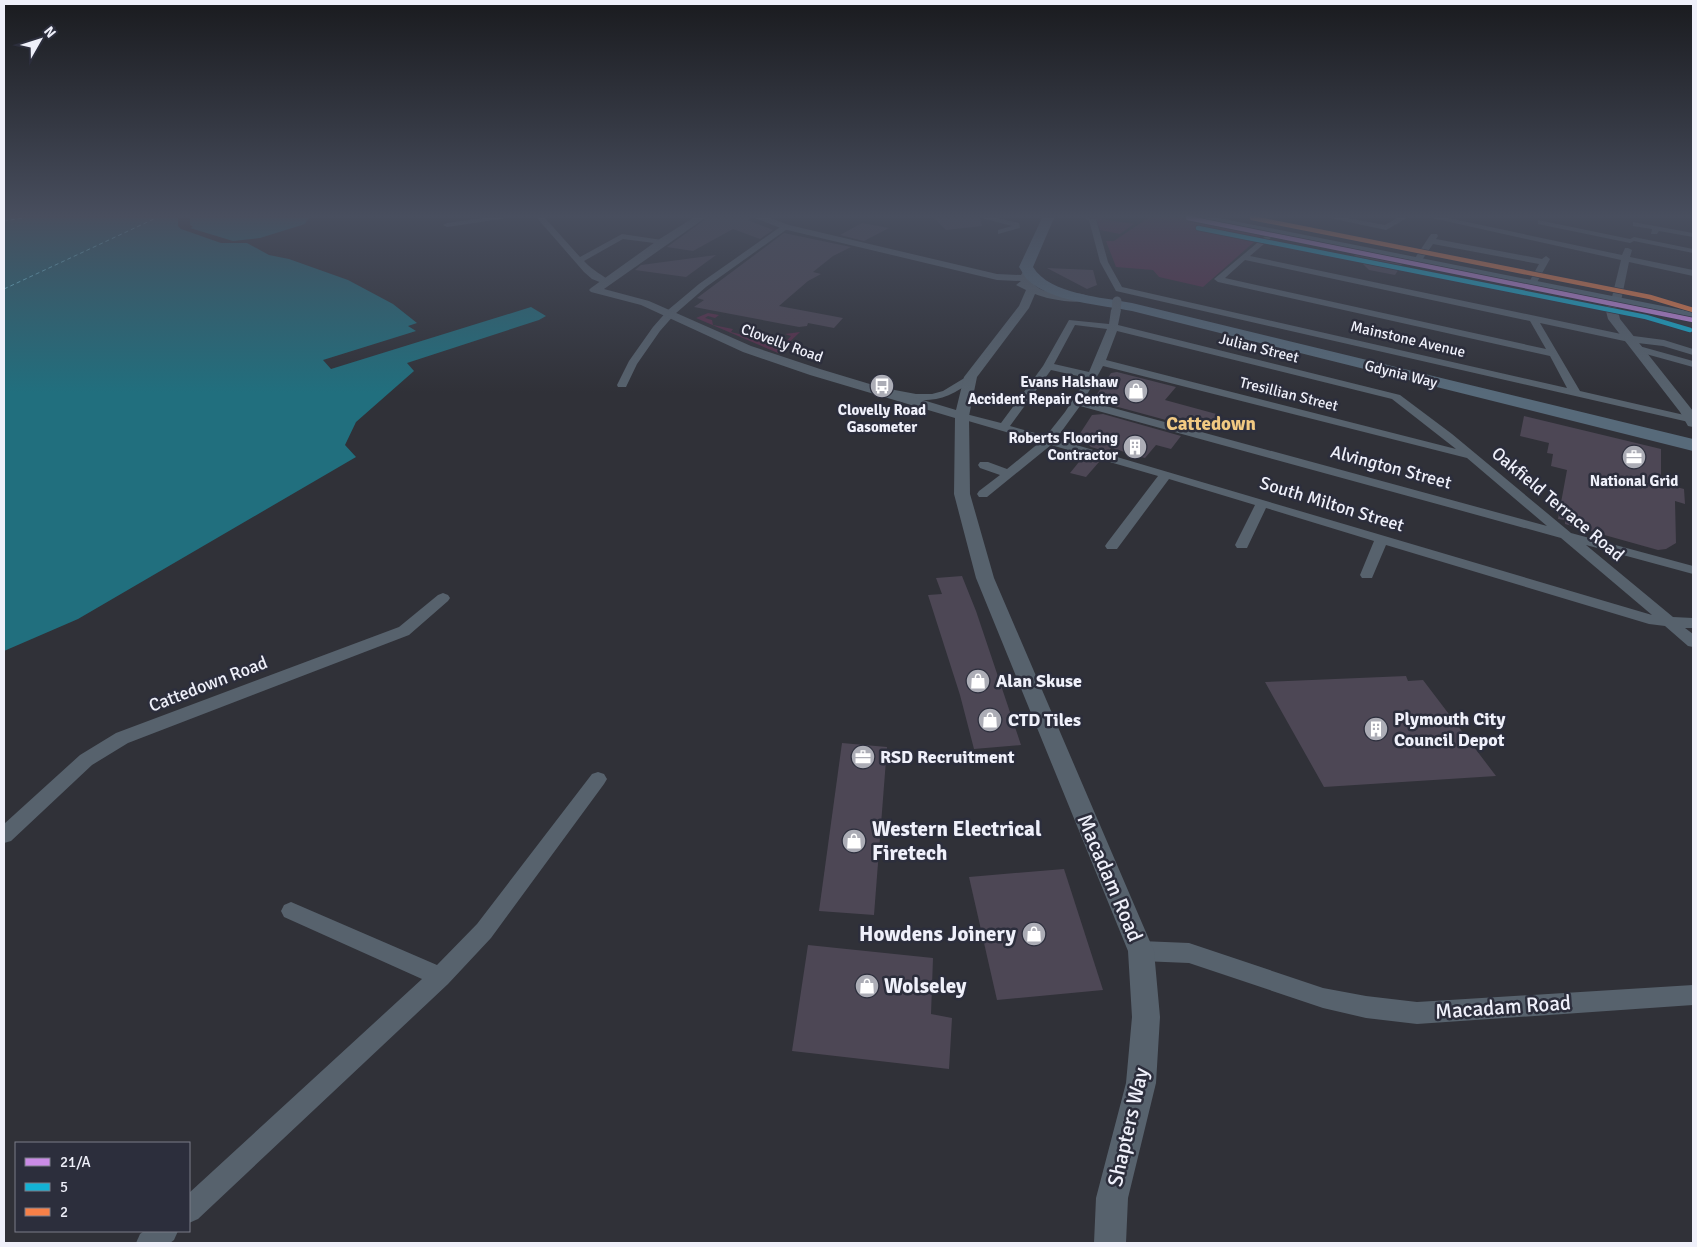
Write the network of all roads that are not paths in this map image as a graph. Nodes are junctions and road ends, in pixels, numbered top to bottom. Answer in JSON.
{"nodes":[{"id":1,"x":594,"y":276,"type":"edge"},
{"id":2,"x":615,"y":276,"type":"edge"},
{"id":3,"x":716,"y":276,"type":"edge"},
{"id":4,"x":994,"y":276,"type":"edge"},
{"id":5,"x":1015,"y":276,"type":"edge"},
{"id":6,"x":1029,"y":276,"type":"edge"},
{"id":7,"x":1033,"y":276,"type":"edge"},
{"id":8,"x":1042,"y":276,"type":"edge"},
{"id":9,"x":1108,"y":276,"type":"edge"},
{"id":10,"x":1221,"y":276,"type":"edge"},
{"id":11,"x":1332,"y":276,"type":"edge"},
{"id":12,"x":1482,"y":276,"type":"edge"},
{"id":13,"x":1493,"y":276,"type":"edge"},
{"id":14,"x":1536,"y":276,"type":"edge"},
{"id":15,"x":1620,"y":276,"type":"edge"},
{"id":16,"x":997,"y":277,"type":"junction"},
{"id":17,"x":607,"y":282,"type":"junction"},
{"id":18,"x":1532,"y":284,"type":"junction"},
{"id":19,"x":595,"y":290,"type":"joint"},
{"id":20,"x":1032,"y":290,"type":"junction"},
{"id":21,"x":1058,"y":297,"type":"junction"},
{"id":22,"x":1086,"y":299,"type":"junction"},
{"id":23,"x":1116,"y":301,"type":"junction"},
{"id":24,"x":1615,"y":302,"type":"junction"},
{"id":25,"x":1025,"y":306,"type":"junction"},
{"id":26,"x":1648,"y":307,"type":"junction"},
{"id":27,"x":671,"y":314,"type":"junction"},
{"id":28,"x":1676,"y":316,"type":"junction"},
{"id":29,"x":1693,"y":316,"type":"edge"},
{"id":30,"x":1534,"y":320,"type":"junction"},
{"id":31,"x":1693,"y":320,"type":"edge"},
{"id":32,"x":1114,"y":327,"type":"junction"},
{"id":33,"x":1629,"y":338,"type":"junction"},
{"id":34,"x":1639,"y":349,"type":"junction"},
{"id":35,"x":1693,"y":352,"type":"edge"},
{"id":36,"x":1553,"y":354,"type":"junction"},
{"id":37,"x":1100,"y":362,"type":"junction"},
{"id":38,"x":1693,"y":364,"type":"edge"},
{"id":39,"x":1048,"y":366,"type":"junction"},
{"id":40,"x":1092,"y":376,"type":"junction"},
{"id":41,"x":970,"y":377,"type":"junction"},
{"id":42,"x":622,"y":385,"type":"dead end"},
{"id":43,"x":882,"y":391,"type":"junction"},
{"id":44,"x":1575,"y":392,"type":"junction"},
{"id":45,"x":1396,"y":397,"type":"joint"},
{"id":46,"x":1078,"y":402,"type":"junction"},
{"id":47,"x":962,"y":416,"type":"junction"},
{"id":48,"x":1691,"y":417,"type":"edge"},
{"id":49,"x":1004,"y":427,"type":"junction"},
{"id":50,"x":1048,"y":440,"type":"junction"},
{"id":51,"x":1693,"y":445,"type":"edge"},
{"id":52,"x":1471,"y":456,"type":"junction"},
{"id":53,"x":984,"y":466,"type":"dead end"},
{"id":54,"x":1008,"y":474,"type":"junction"},
{"id":55,"x":1166,"y":474,"type":"junction"},
{"id":56,"x":983,"y":494,"type":"dead end"},
{"id":57,"x":1262,"y":503,"type":"junction"},
{"id":58,"x":1563,"y":534,"type":"junction"},
{"id":59,"x":1382,"y":538,"type":"junction"},
{"id":60,"x":1242,"y":545,"type":"dead end"},
{"id":61,"x":1112,"y":546,"type":"dead end"},
{"id":62,"x":1693,"y":570,"type":"edge"},
{"id":63,"x":1367,"y":575,"type":"dead end"},
{"id":64,"x":443,"y":598,"type":"dead end"},
{"id":65,"x":1670,"y":621,"type":"junction"},
{"id":66,"x":1693,"y":623,"type":"edge"},
{"id":67,"x":1693,"y":642,"type":"edge"},
{"id":68,"x":598,"y":779,"type":"dead end"},
{"id":69,"x":4,"y":834,"type":"edge"},
{"id":70,"x":291,"y":911,"type":"dead end"},
{"id":71,"x":1141,"y":951,"type":"junction"},
{"id":72,"x":440,"y":977,"type":"junction"},
{"id":73,"x":1693,"y":995,"type":"edge"},
{"id":74,"x":190,"y":1209,"type":"edge"},
{"id":75,"x":164,"y":1232,"type":"edge"},
{"id":76,"x":149,"y":1243,"type":"edge"},
{"id":77,"x":1110,"y":1243,"type":"edge"}],
"edges":[{"from":1,"to":17,"type":"street"},
{"from":2,"to":17,"type":"street"},
{"from":3,"to":27,"type":"street"},
{"from":4,"to":16,"type":"street"},
{"from":5,"to":16,"type":"street"},
{"from":6,"to":20,"type":"street"},
{"from":7,"to":22,"type":"main road","name":"Gdynia Way"},
{"from":8,"to":23,"type":"main road","name":"Gdynia Way"},
{"from":9,"to":23,"type":"street"},
{"from":10,"to":36,"type":"street"},
{"from":11,"to":30,"type":"street"},
{"from":12,"to":24,"type":"main road"},
{"from":13,"to":18,"type":"main road"},
{"from":14,"to":18,"type":"street"},
{"from":15,"to":24,"type":"street"},
{"from":16,"to":20,"type":"street"},
{"from":17,"to":19,"type":"street"},
{"from":18,"to":24,"type":"main road"},
{"from":19,"to":27,"type":"street","name":"Clovelly Road"},
{"from":20,"to":21,"type":"street"},
{"from":20,"to":25,"type":"street"},
{"from":21,"to":22,"type":"street"},
{"from":21,"to":25,"type":"street"},
{"from":22,"to":23,"type":"main road","name":"Gdynia Way"},
{"from":23,"to":32,"type":"street"},
{"from":23,"to":44,"type":"street","name":"Mainstone Avenue"},
{"from":23,"to":51,"type":"main road","name":"Gdynia Way"},
{"from":24,"to":26,"type":"main road"},
{"from":24,"to":28,"type":"main road"},
{"from":24,"to":33,"type":"street"},
{"from":25,"to":41,"type":"street"},
{"from":26,"to":28,"type":"main road"},
{"from":26,"to":29,"type":"main road"},
{"from":27,"to":42,"type":"street"},
{"from":27,"to":43,"type":"street","name":"Clovelly Road"},
{"from":28,"to":31,"type":"main road"},
{"from":30,"to":33,"type":"street"},
{"from":30,"to":36,"type":"street"},
{"from":32,"to":37,"type":"street"},
{"from":32,"to":39,"type":"street","name":"Julian Street"},
{"from":32,"to":45,"type":"street","name":"Julian Street"},
{"from":33,"to":34,"type":"street"},
{"from":33,"to":35,"type":"street"},
{"from":34,"to":38,"type":"street"},
{"from":34,"to":48,"type":"street"},
{"from":36,"to":44,"type":"street"},
{"from":37,"to":40,"type":"street"},
{"from":37,"to":52,"type":"street","name":"Tresillian Street"},
{"from":39,"to":40,"type":"street"},
{"from":39,"to":49,"type":"street"},
{"from":40,"to":46,"type":"street"},
{"from":41,"to":43,"type":"street"},
{"from":41,"to":47,"type":"street"},
{"from":43,"to":47,"type":"street","name":"Clovelly Road"},
{"from":44,"to":48,"type":"street","name":"Mainstone Avenue"},
{"from":45,"to":52,"type":"street","name":"Oakfield Terrace Road"},
{"from":46,"to":50,"type":"street"},
{"from":46,"to":58,"type":"street","name":"Alvington Street"},
{"from":47,"to":49,"type":"street","name":"South Milton Street"},
{"from":47,"to":71,"type":"street","name":"Macadam Road"},
{"from":49,"to":50,"type":"street","name":"South Milton Street"},
{"from":50,"to":54,"type":"street"},
{"from":50,"to":55,"type":"street","name":"South Milton Street"},
{"from":52,"to":58,"type":"street","name":"Oakfield Terrace Road"},
{"from":53,"to":54,"type":"street"},
{"from":54,"to":56,"type":"street"},
{"from":55,"to":57,"type":"street","name":"South Milton Street"},
{"from":55,"to":61,"type":"street"},
{"from":57,"to":59,"type":"street","name":"South Milton Street"},
{"from":57,"to":60,"type":"street"},
{"from":58,"to":62,"type":"street","name":"Alvington Street"},
{"from":58,"to":65,"type":"street","name":"Oakfield Terrace Road"},
{"from":59,"to":63,"type":"street"},
{"from":59,"to":65,"type":"street","name":"South Milton Street"},
{"from":64,"to":69,"type":"street","name":"Cattedown Road"},
{"from":65,"to":66,"type":"street","name":"South Milton Street"},
{"from":65,"to":67,"type":"street","name":"Oakfield Terrace Road"},
{"from":68,"to":72,"type":"street"},
{"from":70,"to":72,"type":"street"},
{"from":71,"to":73,"type":"street","name":"Macadam Road"},
{"from":71,"to":77,"type":"street","name":"Shapters Way"},
{"from":72,"to":74,"type":"street"},
{"from":75,"to":76,"type":"street"}]}
